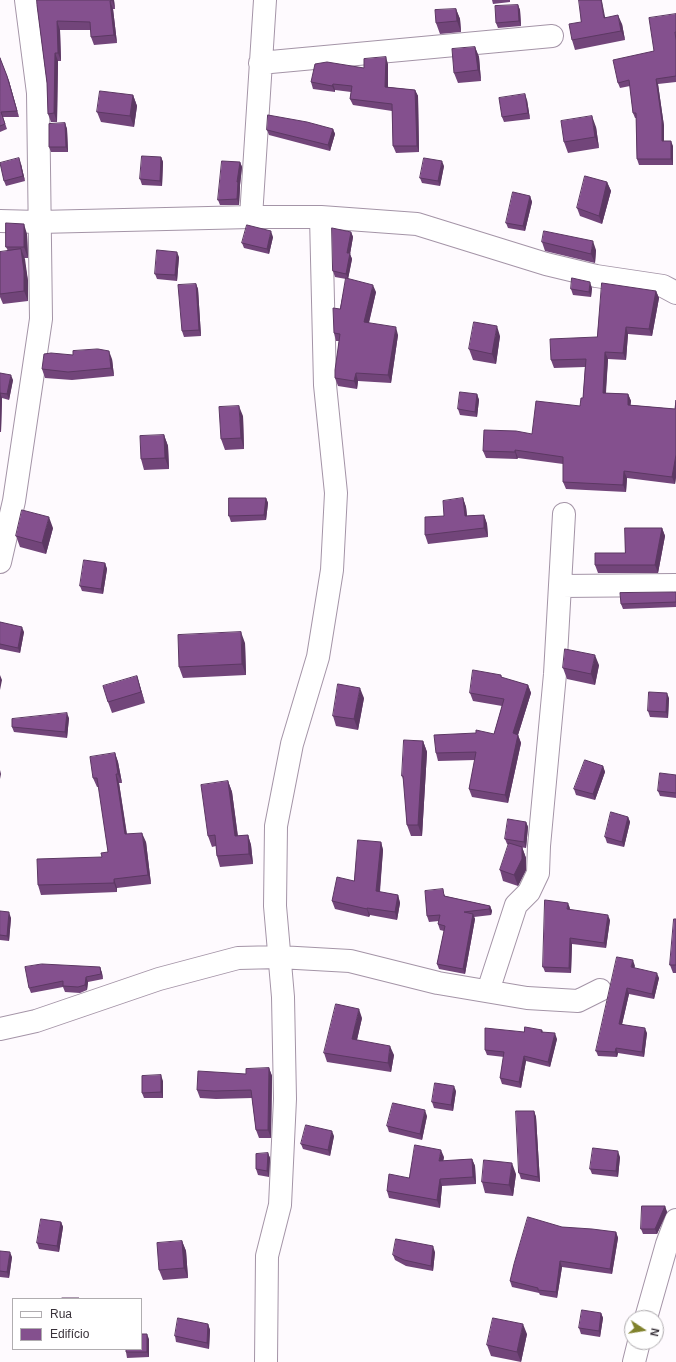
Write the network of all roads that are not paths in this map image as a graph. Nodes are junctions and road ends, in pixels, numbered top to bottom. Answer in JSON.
{"nodes":[{"id":1,"x":26,"y":0,"type":"edge"},
{"id":2,"x":265,"y":0,"type":"edge"},
{"id":3,"x":552,"y":36,"type":"dead end"},
{"id":4,"x":260,"y":63,"type":"junction"},
{"id":5,"x":251,"y":217,"type":"junction"},
{"id":6,"x":321,"y":217,"type":"junction"},
{"id":7,"x":0,"y":221,"type":"edge"},
{"id":8,"x":39,"y":222,"type":"junction"},
{"id":9,"x":676,"y":293,"type":"edge"},
{"id":10,"x":7,"y":503,"type":"edge"},
{"id":11,"x":564,"y":514,"type":"dead end"},
{"id":12,"x":0,"y":562,"type":"edge"},
{"id":13,"x":676,"y":585,"type":"edge"},
{"id":14,"x":561,"y":586,"type":"junction"},
{"id":15,"x":279,"y":957,"type":"junction"},
{"id":16,"x":600,"y":990,"type":"dead end"},
{"id":17,"x":488,"y":991,"type":"junction"},
{"id":18,"x":0,"y":1029,"type":"edge"},
{"id":19,"x":676,"y":1220,"type":"edge"},
{"id":20,"x":648,"y":1310,"type":"edge"},
{"id":21,"x":637,"y":1350,"type":"edge"},
{"id":22,"x":266,"y":1362,"type":"edge"},
{"id":23,"x":634,"y":1362,"type":"edge"}],
"edges":[{"from":1,"to":8,"type":"street"},
{"from":2,"to":4,"type":"street"},
{"from":3,"to":4,"type":"street"},
{"from":4,"to":5,"type":"street"},
{"from":5,"to":6,"type":"street"},
{"from":5,"to":8,"type":"street"},
{"from":6,"to":9,"type":"street"},
{"from":6,"to":15,"type":"street"},
{"from":7,"to":8,"type":"street"},
{"from":8,"to":10,"type":"street"},
{"from":10,"to":12,"type":"street"},
{"from":11,"to":14,"type":"street"},
{"from":13,"to":14,"type":"street"},
{"from":14,"to":17,"type":"street"},
{"from":15,"to":17,"type":"street"},
{"from":15,"to":18,"type":"street"},
{"from":15,"to":22,"type":"street"},
{"from":16,"to":17,"type":"street"},
{"from":19,"to":20,"type":"street"},
{"from":21,"to":23,"type":"street"}]}
